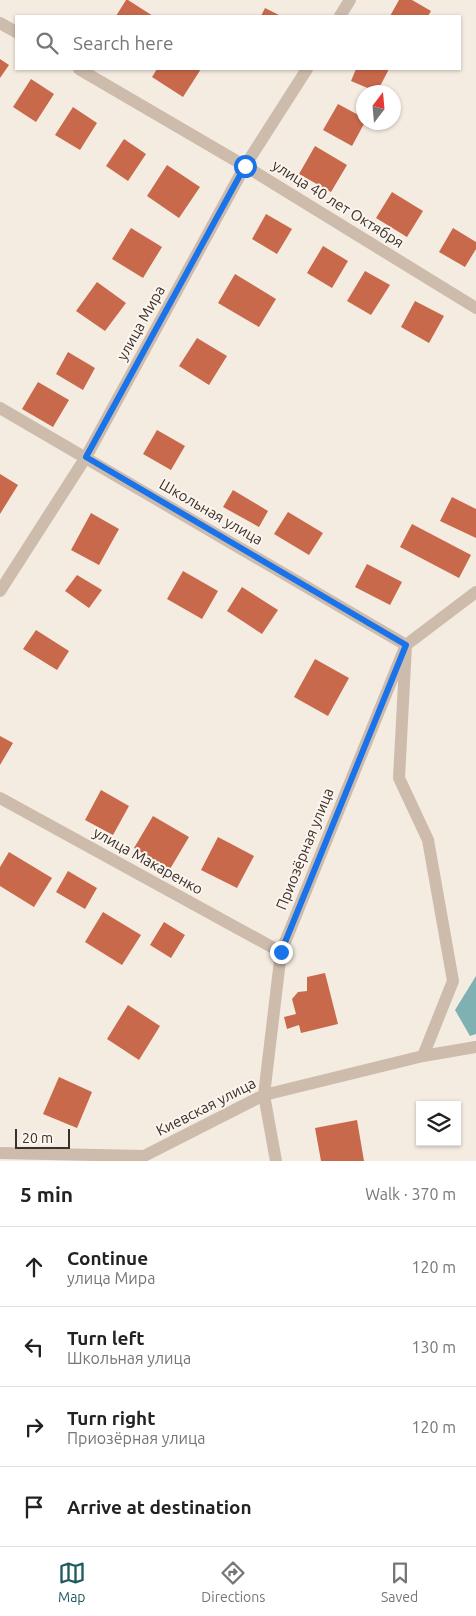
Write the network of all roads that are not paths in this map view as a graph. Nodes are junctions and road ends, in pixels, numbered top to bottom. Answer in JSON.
{"nodes":[{"id":1,"x":350,"y":0,"type":"edge"},
{"id":2,"x":341,"y":15,"type":"edge"},
{"id":3,"x":0,"y":23,"type":"edge"},
{"id":4,"x":15,"y":31,"type":"edge"},
{"id":5,"x":81,"y":70,"type":"edge"},
{"id":6,"x":305,"y":70,"type":"edge"},
{"id":7,"x":245,"y":166,"type":"junction"},
{"id":8,"x":476,"y":308,"type":"edge"},
{"id":9,"x":0,"y":408,"type":"edge"},
{"id":10,"x":86,"y":457,"type":"junction"},
{"id":11,"x":0,"y":591,"type":"edge"},
{"id":12,"x":476,"y":592,"type":"edge"},
{"id":13,"x":406,"y":645,"type":"junction"},
{"id":14,"x":0,"y":798,"type":"edge"},
{"id":15,"x":281,"y":952,"type":"junction"},
{"id":16,"x":476,"y":1047,"type":"edge"},
{"id":17,"x":422,"y":1056,"type":"junction"},
{"id":18,"x":264,"y":1095,"type":"junction"},
{"id":19,"x":0,"y":1154,"type":"edge"},
{"id":20,"x":276,"y":1161,"type":"edge"}],
"edges":[{"from":1,"to":2,"type":"street"},
{"from":3,"to":4,"type":"street"},
{"from":5,"to":7,"type":"street","name":"улица 40 лет Октября"},
{"from":6,"to":7,"type":"street","name":"улица Мира"},
{"from":7,"to":8,"type":"street","name":"улица 40 лет Октября"},
{"from":7,"to":10,"type":"street","name":"улица Мира"},
{"from":9,"to":10,"type":"street","name":"Школьная улица"},
{"from":10,"to":11,"type":"street","name":"улица Мира"},
{"from":10,"to":13,"type":"street","name":"Школьная улица"},
{"from":12,"to":13,"type":"street"},
{"from":13,"to":15,"type":"street","name":"Приозёрная улица"},
{"from":13,"to":17,"type":"street"},
{"from":14,"to":15,"type":"street","name":"улица Макаренко"},
{"from":15,"to":18,"type":"street","name":"Приозёрная улица"},
{"from":16,"to":17,"type":"street","name":"Киевская улица"},
{"from":17,"to":18,"type":"street","name":"Киевская улица"},
{"from":18,"to":19,"type":"street","name":"Киевская улица"},
{"from":18,"to":20,"type":"street","name":"Приозёрная улица"}]}
